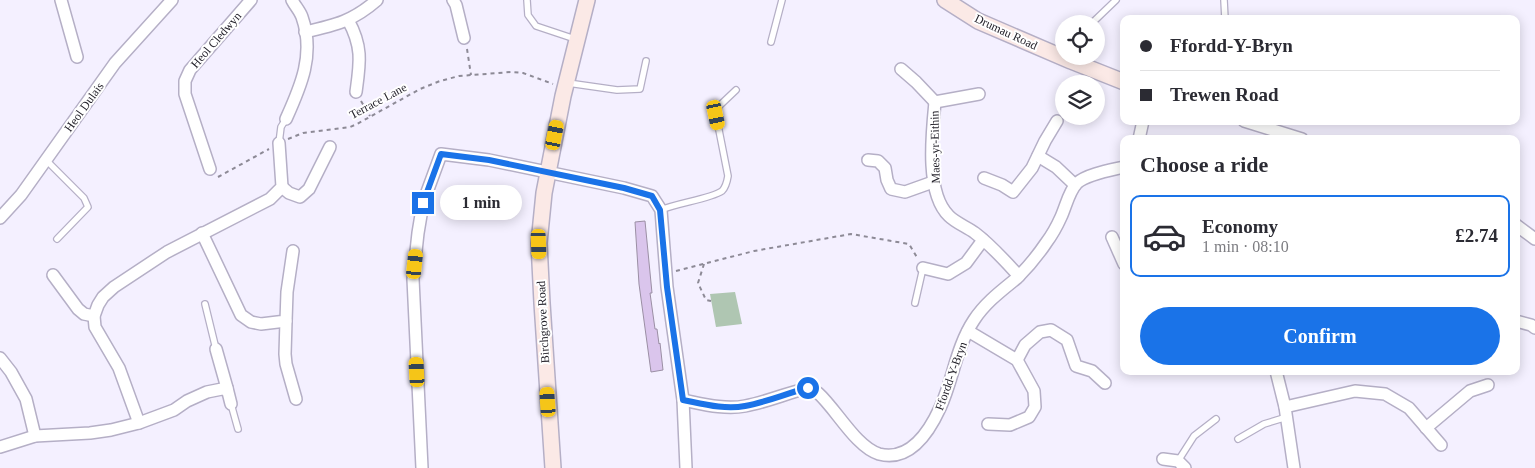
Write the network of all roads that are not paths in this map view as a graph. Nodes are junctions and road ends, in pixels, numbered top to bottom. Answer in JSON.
{"nodes":[{"id":1,"x":61,"y":0,"type":"edge"},
{"id":2,"x":172,"y":0,"type":"edge"},
{"id":3,"x":251,"y":0,"type":"edge"},
{"id":4,"x":292,"y":0,"type":"edge"},
{"id":5,"x":377,"y":0,"type":"edge"},
{"id":6,"x":453,"y":0,"type":"edge"},
{"id":7,"x":527,"y":0,"type":"edge"},
{"id":8,"x":587,"y":0,"type":"edge"},
{"id":9,"x":782,"y":0,"type":"edge"},
{"id":10,"x":946,"y":0,"type":"edge"},
{"id":11,"x":1116,"y":0,"type":"edge"},
{"id":12,"x":1224,"y":0,"type":"edge"},
{"id":13,"x":1100,"y":15,"type":"edge"},
{"id":14,"x":1225,"y":15,"type":"edge"},
{"id":15,"x":348,"y":20,"type":"junction"},
{"id":16,"x":305,"y":32,"type":"junction"},
{"id":17,"x":464,"y":38,"type":"road end"},
{"id":18,"x":576,"y":40,"type":"junction"},
{"id":19,"x":771,"y":42,"type":"dead end"},
{"id":20,"x":1055,"y":53,"type":"edge"},
{"id":21,"x":77,"y":57,"type":"dead end"},
{"id":22,"x":646,"y":61,"type":"dead end"},
{"id":23,"x":1083,"y":65,"type":"edge"},
{"id":24,"x":902,"y":69,"type":"dead end"},
{"id":25,"x":1120,"y":80,"type":"edge"},
{"id":26,"x":565,"y":85,"type":"junction"},
{"id":27,"x":736,"y":90,"type":"dead end"},
{"id":28,"x":356,"y":92,"type":"road end"},
{"id":29,"x":979,"y":94,"type":"dead end"},
{"id":30,"x":935,"y":102,"type":"junction"},
{"id":31,"x":286,"y":119,"type":"joint"},
{"id":32,"x":1055,"y":125,"type":"edge"},
{"id":33,"x":1257,"y":125,"type":"edge"},
{"id":34,"x":1289,"y":135,"type":"edge"},
{"id":35,"x":280,"y":143,"type":"joint"},
{"id":36,"x":330,"y":146,"type":"dead end"},
{"id":37,"x":1038,"y":156,"type":"junction"},
{"id":38,"x":46,"y":160,"type":"junction"},
{"id":39,"x":868,"y":160,"type":"dead end"},
{"id":40,"x":1120,"y":168,"type":"edge"},
{"id":41,"x":210,"y":169,"type":"road end"},
{"id":42,"x":548,"y":173,"type":"junction"},
{"id":43,"x":984,"y":178,"type":"dead end"},
{"id":44,"x":933,"y":182,"type":"junction"},
{"id":45,"x":1076,"y":186,"type":"junction"},
{"id":46,"x":282,"y":187,"type":"junction"},
{"id":47,"x":660,"y":210,"type":"junction"},
{"id":48,"x":0,"y":218,"type":"edge"},
{"id":49,"x":1520,"y":228,"type":"edge"},
{"id":50,"x":202,"y":233,"type":"junction"},
{"id":51,"x":1112,"y":237,"type":"dead end"},
{"id":52,"x":57,"y":239,"type":"dead end"},
{"id":53,"x":1535,"y":239,"type":"edge"},
{"id":54,"x":983,"y":240,"type":"junction"},
{"id":55,"x":293,"y":251,"type":"dead end"},
{"id":56,"x":1120,"y":255,"type":"edge"},
{"id":57,"x":923,"y":268,"type":"joint"},
{"id":58,"x":52,"y":275,"type":"dead end"},
{"id":59,"x":1019,"y":276,"type":"junction"},
{"id":60,"x":915,"y":303,"type":"dead end"},
{"id":61,"x":205,"y":304,"type":"dead end"},
{"id":62,"x":94,"y":316,"type":"junction"},
{"id":63,"x":286,"y":321,"type":"junction"},
{"id":64,"x":1520,"y":323,"type":"edge"},
{"id":65,"x":1535,"y":328,"type":"edge"},
{"id":66,"x":968,"y":331,"type":"junction"},
{"id":67,"x":216,"y":349,"type":"joint"},
{"id":68,"x":0,"y":358,"type":"edge"},
{"id":69,"x":1017,"y":360,"type":"junction"},
{"id":70,"x":1277,"y":375,"type":"edge"},
{"id":71,"x":1105,"y":383,"type":"dead end"},
{"id":72,"x":1488,"y":385,"type":"dead end"},
{"id":73,"x":227,"y":388,"type":"junction"},
{"id":74,"x":296,"y":399,"type":"dead end"},
{"id":75,"x":683,"y":400,"type":"junction"},
{"id":76,"x":231,"y":404,"type":"joint"},
{"id":77,"x":1286,"y":412,"type":"junction"},
{"id":78,"x":1216,"y":419,"type":"dead end"},
{"id":79,"x":140,"y":423,"type":"junction"},
{"id":80,"x":988,"y":424,"type":"dead end"},
{"id":81,"x":1426,"y":428,"type":"junction"},
{"id":82,"x":238,"y":429,"type":"dead end"},
{"id":83,"x":34,"y":436,"type":"junction"},
{"id":84,"x":1238,"y":439,"type":"dead end"},
{"id":85,"x":1441,"y":446,"type":"dead end"},
{"id":86,"x":0,"y":447,"type":"edge"},
{"id":87,"x":1163,"y":459,"type":"dead end"},
{"id":88,"x":1181,"y":464,"type":"edge"},
{"id":89,"x":422,"y":468,"type":"edge"},
{"id":90,"x":553,"y":468,"type":"edge"},
{"id":91,"x":686,"y":468,"type":"edge"},
{"id":92,"x":1294,"y":468,"type":"edge"}],
"edges":[{"from":1,"to":21,"type":"street"},
{"from":2,"to":38,"type":"street","name":"Heol Dulais"},
{"from":3,"to":41,"type":"street","name":"Heol Cledwyn"},
{"from":4,"to":16,"type":"street"},
{"from":5,"to":15,"type":"street"},
{"from":6,"to":17,"type":"street"},
{"from":7,"to":18,"type":"lane"},
{"from":8,"to":18,"type":"main road","name":"Birchgrove Road"},
{"from":9,"to":19,"type":"lane"},
{"from":10,"to":20,"type":"main road","name":"Drumau Road"},
{"from":11,"to":13,"type":"lane"},
{"from":12,"to":14,"type":"lane"},
{"from":15,"to":16,"type":"street"},
{"from":15,"to":28,"type":"street"},
{"from":16,"to":31,"type":"street"},
{"from":18,"to":26,"type":"main road","name":"Birchgrove Road"},
{"from":22,"to":26,"type":"lane"},
{"from":23,"to":25,"type":"main road","name":"Drumau Road"},
{"from":24,"to":30,"type":"street"},
{"from":26,"to":42,"type":"main road","name":"Birchgrove Road"},
{"from":27,"to":47,"type":"lane"},
{"from":29,"to":30,"type":"street"},
{"from":30,"to":44,"type":"street","name":"Maes-yr-Eithin"},
{"from":31,"to":35,"type":"lane"},
{"from":32,"to":37,"type":"street"},
{"from":33,"to":34,"type":"street"},
{"from":35,"to":46,"type":"street"},
{"from":36,"to":46,"type":"street"},
{"from":37,"to":43,"type":"street"},
{"from":37,"to":45,"type":"street"},
{"from":38,"to":48,"type":"street","name":"Heol Dulais"},
{"from":38,"to":52,"type":"lane"},
{"from":39,"to":44,"type":"street"},
{"from":40,"to":45,"type":"street"},
{"from":42,"to":47,"type":"street"},
{"from":42,"to":89,"type":"street"},
{"from":42,"to":90,"type":"main road","name":"Birchgrove Road"},
{"from":44,"to":54,"type":"street","name":"Maes-yr-Eithin"},
{"from":45,"to":59,"type":"street","name":"Ffordd-Y-Bryn"},
{"from":46,"to":50,"type":"street"},
{"from":47,"to":75,"type":"street"},
{"from":49,"to":53,"type":"street"},
{"from":50,"to":62,"type":"street"},
{"from":50,"to":63,"type":"street"},
{"from":51,"to":56,"type":"street"},
{"from":54,"to":57,"type":"street"},
{"from":54,"to":59,"type":"street","name":"Maes-yr-Eithin"},
{"from":55,"to":63,"type":"street"},
{"from":57,"to":60,"type":"lane"},
{"from":58,"to":62,"type":"street"},
{"from":59,"to":66,"type":"street","name":"Ffordd-Y-Bryn"},
{"from":61,"to":67,"type":"lane"},
{"from":62,"to":79,"type":"street"},
{"from":63,"to":74,"type":"street"},
{"from":64,"to":65,"type":"street"},
{"from":66,"to":69,"type":"street"},
{"from":66,"to":75,"type":"street","name":"Ffordd-Y-Bryn"},
{"from":67,"to":73,"type":"street"},
{"from":68,"to":83,"type":"street"},
{"from":69,"to":71,"type":"street"},
{"from":69,"to":80,"type":"street"},
{"from":70,"to":77,"type":"street"},
{"from":72,"to":81,"type":"street"},
{"from":73,"to":76,"type":"street"},
{"from":73,"to":79,"type":"street"},
{"from":75,"to":91,"type":"street"},
{"from":76,"to":82,"type":"lane"},
{"from":77,"to":81,"type":"street"},
{"from":77,"to":84,"type":"lane"},
{"from":77,"to":92,"type":"street"},
{"from":78,"to":88,"type":"lane"},
{"from":79,"to":83,"type":"street"},
{"from":81,"to":85,"type":"street"},
{"from":83,"to":86,"type":"street"},
{"from":87,"to":88,"type":"street"}]}
